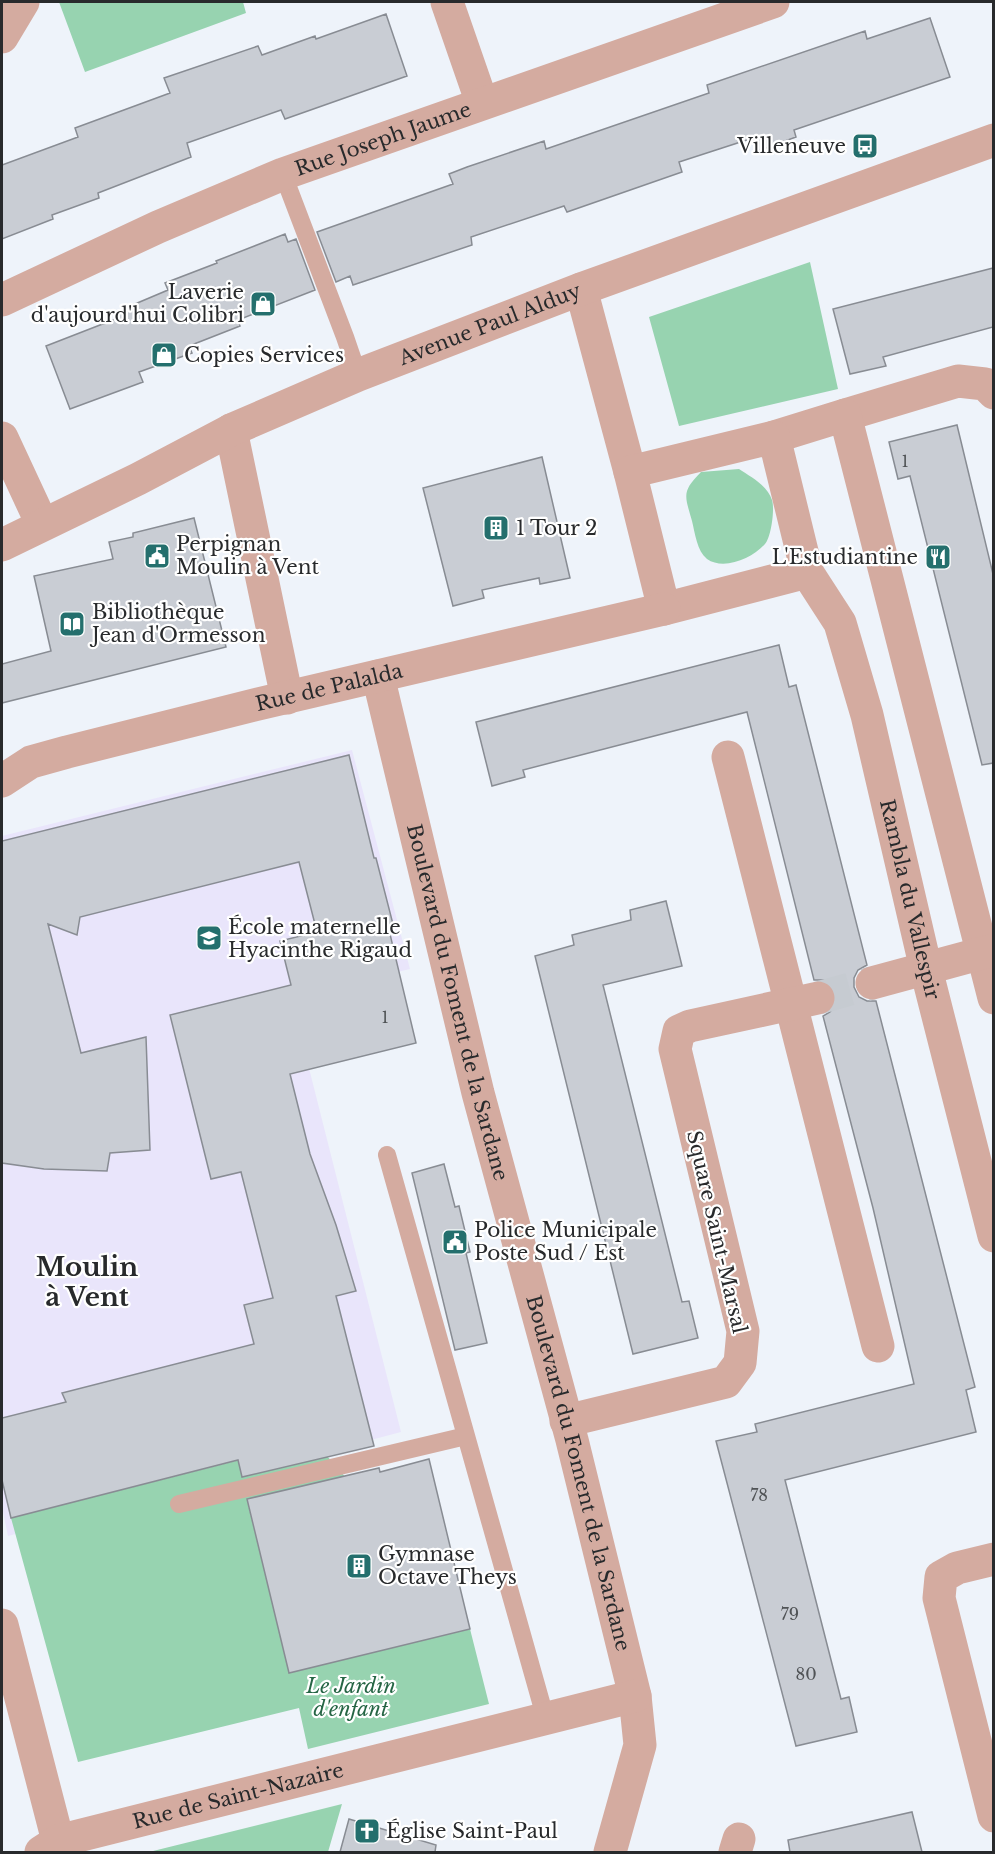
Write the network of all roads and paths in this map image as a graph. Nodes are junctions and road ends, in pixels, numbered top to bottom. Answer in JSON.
{"nodes":[{"id":1,"x":23,"y":2,"type":"edge"},
{"id":2,"x":447,"y":2,"type":"edge"},
{"id":3,"x":773,"y":2,"type":"edge"},
{"id":4,"x":2,"y":37,"type":"edge"},
{"id":5,"x":482,"y":103,"type":"junction"},
{"id":6,"x":993,"y":140,"type":"edge"},
{"id":7,"x":283,"y":174,"type":"junction"},
{"id":8,"x":581,"y":289,"type":"junction"},
{"id":9,"x":2,"y":300,"type":"edge"},
{"id":10,"x":358,"y":375,"type":"junction"},
{"id":11,"x":993,"y":393,"type":"edge"},
{"id":12,"x":845,"y":416,"type":"junction"},
{"id":13,"x":231,"y":430,"type":"junction"},
{"id":14,"x":774,"y":437,"type":"junction"},
{"id":15,"x":2,"y":438,"type":"edge"},
{"id":16,"x":630,"y":472,"type":"junction"},
{"id":17,"x":42,"y":524,"type":"junction"},
{"id":18,"x":2,"y":544,"type":"edge"},
{"id":19,"x":807,"y":572,"type":"junction"},
{"id":20,"x":664,"y":609,"type":"junction"},
{"id":21,"x":378,"y":676,"type":"junction"},
{"id":22,"x":287,"y":698,"type":"junction"},
{"id":23,"x":728,"y":757,"type":"dead end"},
{"id":24,"x":2,"y":781,"type":"edge"},
{"id":25,"x":987,"y":952,"type":"edge"},
{"id":26,"x":926,"y":969,"type":"junction"},
{"id":27,"x":872,"y":983,"type":"tunnel mouth"},
{"id":28,"x":993,"y":998,"type":"edge"},
{"id":29,"x":805,"y":1001,"type":"junction"},
{"id":30,"x":387,"y":1155,"type":"dead end"},
{"id":31,"x":993,"y":1236,"type":"edge"},
{"id":32,"x":878,"y":1346,"type":"dead end"},
{"id":33,"x":566,"y":1421,"type":"junction"},
{"id":34,"x":466,"y":1436,"type":"junction"},
{"id":35,"x":179,"y":1504,"type":"dead end"},
{"id":36,"x":993,"y":1559,"type":"edge"},
{"id":37,"x":2,"y":1625,"type":"edge"},
{"id":38,"x":634,"y":1696,"type":"junction"},
{"id":39,"x":546,"y":1720,"type":"junction"},
{"id":40,"x":993,"y":1816,"type":"edge"},
{"id":41,"x":50,"y":1847,"type":"edge"},
{"id":42,"x":610,"y":1852,"type":"edge"}],
"edges":[{"from":1,"to":4,"type":"street"},
{"from":2,"to":5,"type":"street"},
{"from":3,"to":5,"type":"street","name":"Rue Joseph Jaume"},
{"from":5,"to":7,"type":"street","name":"Rue Joseph Jaume"},
{"from":6,"to":8,"type":"street","name":"Avenue Paul Alduy"},
{"from":7,"to":9,"type":"street","name":"Rue Joseph Jaume"},
{"from":7,"to":10,"type":"lane"},
{"from":8,"to":10,"type":"street","name":"Avenue Paul Alduy"},
{"from":8,"to":16,"type":"street"},
{"from":10,"to":13,"type":"street","name":"Avenue Paul Alduy"},
{"from":11,"to":12,"type":"street"},
{"from":12,"to":14,"type":"street"},
{"from":12,"to":25,"type":"street"},
{"from":13,"to":17,"type":"street","name":"Avenue Paul Alduy"},
{"from":13,"to":22,"type":"street"},
{"from":14,"to":16,"type":"street"},
{"from":14,"to":19,"type":"street","name":"Rambla du Vallespir"},
{"from":15,"to":17,"type":"street"},
{"from":16,"to":20,"type":"street"},
{"from":17,"to":18,"type":"street","name":"Avenue Paul Alduy"},
{"from":19,"to":20,"type":"street","name":"Rue de Palalda"},
{"from":19,"to":26,"type":"street","name":"Rambla du Vallespir"},
{"from":20,"to":21,"type":"street","name":"Rue de Palalda"},
{"from":21,"to":22,"type":"street","name":"Rue de Palalda"},
{"from":21,"to":33,"type":"street","name":"Boulevard du Foment de la Sardane"},
{"from":22,"to":24,"type":"street","name":"Rue de Palalda"},
{"from":23,"to":29,"type":"street"},
{"from":25,"to":26,"type":"street"},
{"from":25,"to":28,"type":"street"},
{"from":26,"to":27,"type":"street"},
{"from":26,"to":31,"type":"street","name":"Rambla du Vallespir"},
{"from":29,"to":32,"type":"street"},
{"from":29,"to":33,"type":"street","name":"Square Saint-Marsal"},
{"from":30,"to":34,"type":"lane"},
{"from":33,"to":38,"type":"street","name":"Boulevard du Foment de la Sardane"},
{"from":34,"to":35,"type":"lane"},
{"from":34,"to":39,"type":"lane"},
{"from":36,"to":40,"type":"street"},
{"from":37,"to":41,"type":"street","name":"Rue de Saint-Nazaire"},
{"from":38,"to":39,"type":"street","name":"Rue de Saint-Nazaire"},
{"from":38,"to":42,"type":"street","name":"Boulevard du Foment de la Sardane"},
{"from":39,"to":41,"type":"street","name":"Rue de Saint-Nazaire"}]}
